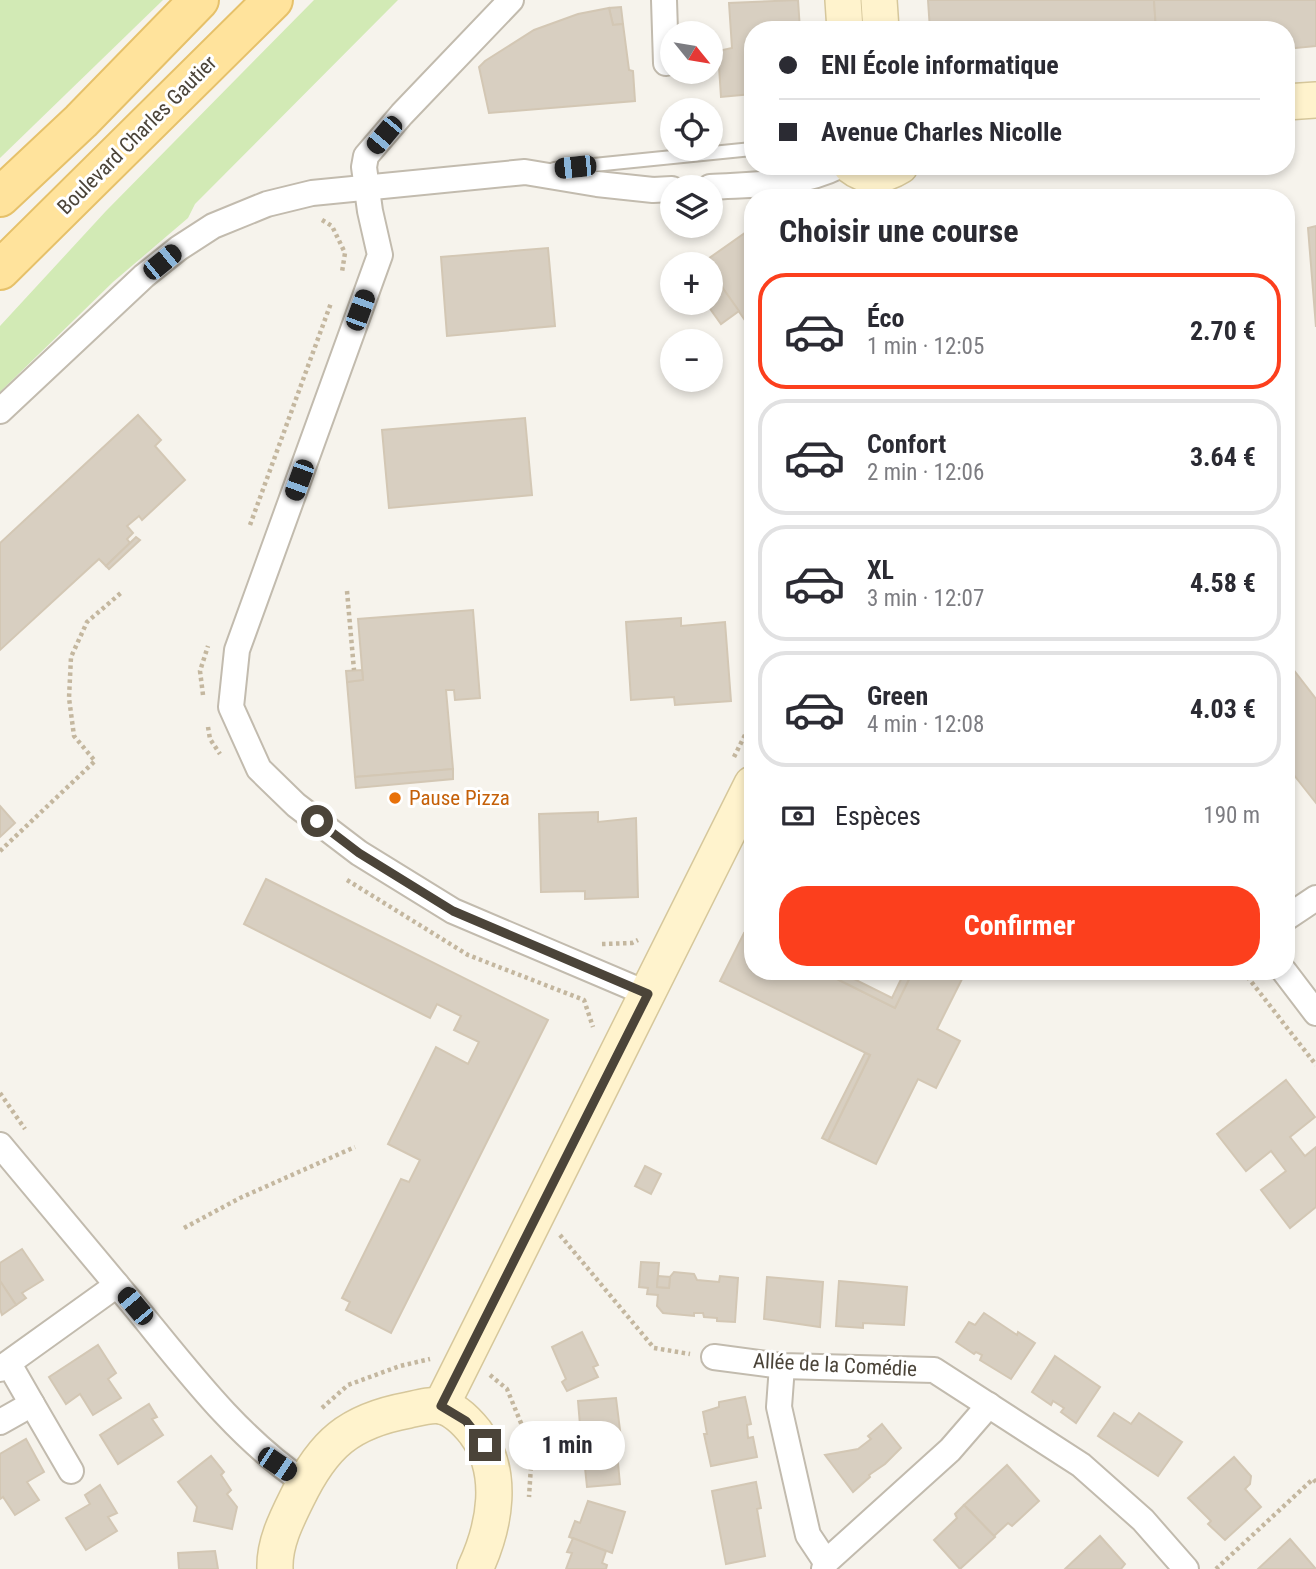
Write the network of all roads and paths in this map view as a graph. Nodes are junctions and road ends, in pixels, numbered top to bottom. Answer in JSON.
{"nodes":[{"id":1,"x":199,"y":0,"type":"edge"},
{"id":2,"x":273,"y":0,"type":"edge"},
{"id":3,"x":511,"y":0,"type":"edge"},
{"id":4,"x":664,"y":0,"type":"edge"},
{"id":5,"x":843,"y":0,"type":"edge"},
{"id":6,"x":878,"y":0,"type":"edge"},
{"id":7,"x":665,"y":21,"type":"edge"},
{"id":8,"x":844,"y":21,"type":"edge"},
{"id":9,"x":880,"y":21,"type":"edge"},
{"id":10,"x":1316,"y":100,"type":"edge"},
{"id":11,"x":1295,"y":101,"type":"edge"},
{"id":12,"x":744,"y":150,"type":"edge"},
{"id":13,"x":525,"y":172,"type":"junction"},
{"id":14,"x":817,"y":175,"type":"edge"},
{"id":15,"x":723,"y":186,"type":"edge"},
{"id":16,"x":660,"y":190,"type":"edge"},
{"id":17,"x":0,"y":197,"type":"edge"},
{"id":18,"x":368,"y":199,"type":"junction"},
{"id":19,"x":0,"y":270,"type":"edge"},
{"id":20,"x":339,"y":282,"type":"dead end"},
{"id":21,"x":334,"y":294,"type":"dead end"},
{"id":22,"x":0,"y":411,"type":"edge"},
{"id":23,"x":250,"y":528,"type":"dead end"},
{"id":24,"x":347,"y":591,"type":"dead end"},
{"id":25,"x":122,"y":592,"type":"dead end"},
{"id":26,"x":209,"y":645,"type":"dead end"},
{"id":27,"x":354,"y":670,"type":"dead end"},
{"id":28,"x":204,"y":698,"type":"dead end"},
{"id":29,"x":208,"y":726,"type":"dead end"},
{"id":30,"x":225,"y":761,"type":"dead end"},
{"id":31,"x":743,"y":772,"type":"edge"},
{"id":32,"x":0,"y":851,"type":"edge"},
{"id":33,"x":343,"y":877,"type":"dead end"},
{"id":34,"x":1316,"y":898,"type":"edge"},
{"id":35,"x":1295,"y":912,"type":"edge"},
{"id":36,"x":646,"y":935,"type":"dead end"},
{"id":37,"x":577,"y":963,"type":"junction"},
{"id":38,"x":1250,"y":980,"type":"edge"},
{"id":39,"x":1291,"y":980,"type":"edge"},
{"id":40,"x":564,"y":993,"type":"junction"},
{"id":41,"x":648,"y":994,"type":"junction"},
{"id":42,"x":1316,"y":1013,"type":"edge"},
{"id":43,"x":591,"y":1037,"type":"dead end"},
{"id":44,"x":1316,"y":1065,"type":"edge"},
{"id":45,"x":0,"y":1145,"type":"edge"},
{"id":46,"x":355,"y":1147,"type":"dead end"},
{"id":47,"x":184,"y":1228,"type":"dead end"},
{"id":48,"x":555,"y":1229,"type":"dead end"},
{"id":49,"x":117,"y":1285,"type":"junction"},
{"id":50,"x":715,"y":1357,"type":"joint"},
{"id":51,"x":782,"y":1366,"type":"junction"},
{"id":52,"x":4,"y":1367,"type":"edge"},
{"id":53,"x":32,"y":1404,"type":"junction"},
{"id":54,"x":989,"y":1405,"type":"junction"},
{"id":55,"x":441,"y":1406,"type":"junction"},
{"id":56,"x":0,"y":1422,"type":"edge"},
{"id":57,"x":71,"y":1471,"type":"dead end"},
{"id":58,"x":304,"y":1482,"type":"junction"},
{"id":59,"x":1316,"y":1482,"type":"edge"},
{"id":60,"x":825,"y":1566,"type":"edge"},
{"id":61,"x":275,"y":1569,"type":"edge"},
{"id":62,"x":475,"y":1569,"type":"edge"},
{"id":63,"x":1186,"y":1569,"type":"edge"},
{"id":64,"x":1216,"y":1569,"type":"edge"}],
"edges":[{"from":1,"to":17,"type":"main road"},
{"from":2,"to":19,"type":"main road","name":"Boulevard Charles Gautier"},
{"from":3,"to":18,"type":"street"},
{"from":4,"to":7,"type":"street"},
{"from":5,"to":8,"type":"street"},
{"from":6,"to":9,"type":"street"},
{"from":10,"to":11,"type":"street"},
{"from":12,"to":13,"type":"lane"},
{"from":13,"to":16,"type":"street"},
{"from":13,"to":18,"type":"street"},
{"from":14,"to":15,"type":"street"},
{"from":18,"to":20,"type":"path"},
{"from":18,"to":22,"type":"street"},
{"from":18,"to":37,"type":"street"},
{"from":21,"to":23,"type":"path"},
{"from":24,"to":27,"type":"path"},
{"from":25,"to":32,"type":"path"},
{"from":26,"to":28,"type":"path"},
{"from":29,"to":30,"type":"path"},
{"from":31,"to":41,"type":"street"},
{"from":33,"to":40,"type":"path"},
{"from":34,"to":35,"type":"street"},
{"from":36,"to":37,"type":"path"},
{"from":37,"to":40,"type":"path"},
{"from":37,"to":41,"type":"street"},
{"from":38,"to":44,"type":"path"},
{"from":39,"to":42,"type":"street"},
{"from":40,"to":43,"type":"path"},
{"from":41,"to":55,"type":"street"},
{"from":45,"to":49,"type":"street"},
{"from":46,"to":47,"type":"path"},
{"from":48,"to":50,"type":"path"},
{"from":49,"to":52,"type":"street"},
{"from":49,"to":58,"type":"street"},
{"from":50,"to":51,"type":"street","name":"Allée de la Comédie"},
{"from":51,"to":54,"type":"street","name":"Allée de la Comédie"},
{"from":51,"to":60,"type":"street"},
{"from":52,"to":53,"type":"street"},
{"from":53,"to":56,"type":"street"},
{"from":53,"to":57,"type":"street"},
{"from":54,"to":60,"type":"street"},
{"from":54,"to":63,"type":"street","name":"Allée de la Comédie"},
{"from":55,"to":58,"type":"street"},
{"from":55,"to":62,"type":"street"},
{"from":58,"to":61,"type":"street"},
{"from":59,"to":64,"type":"path"}]}
